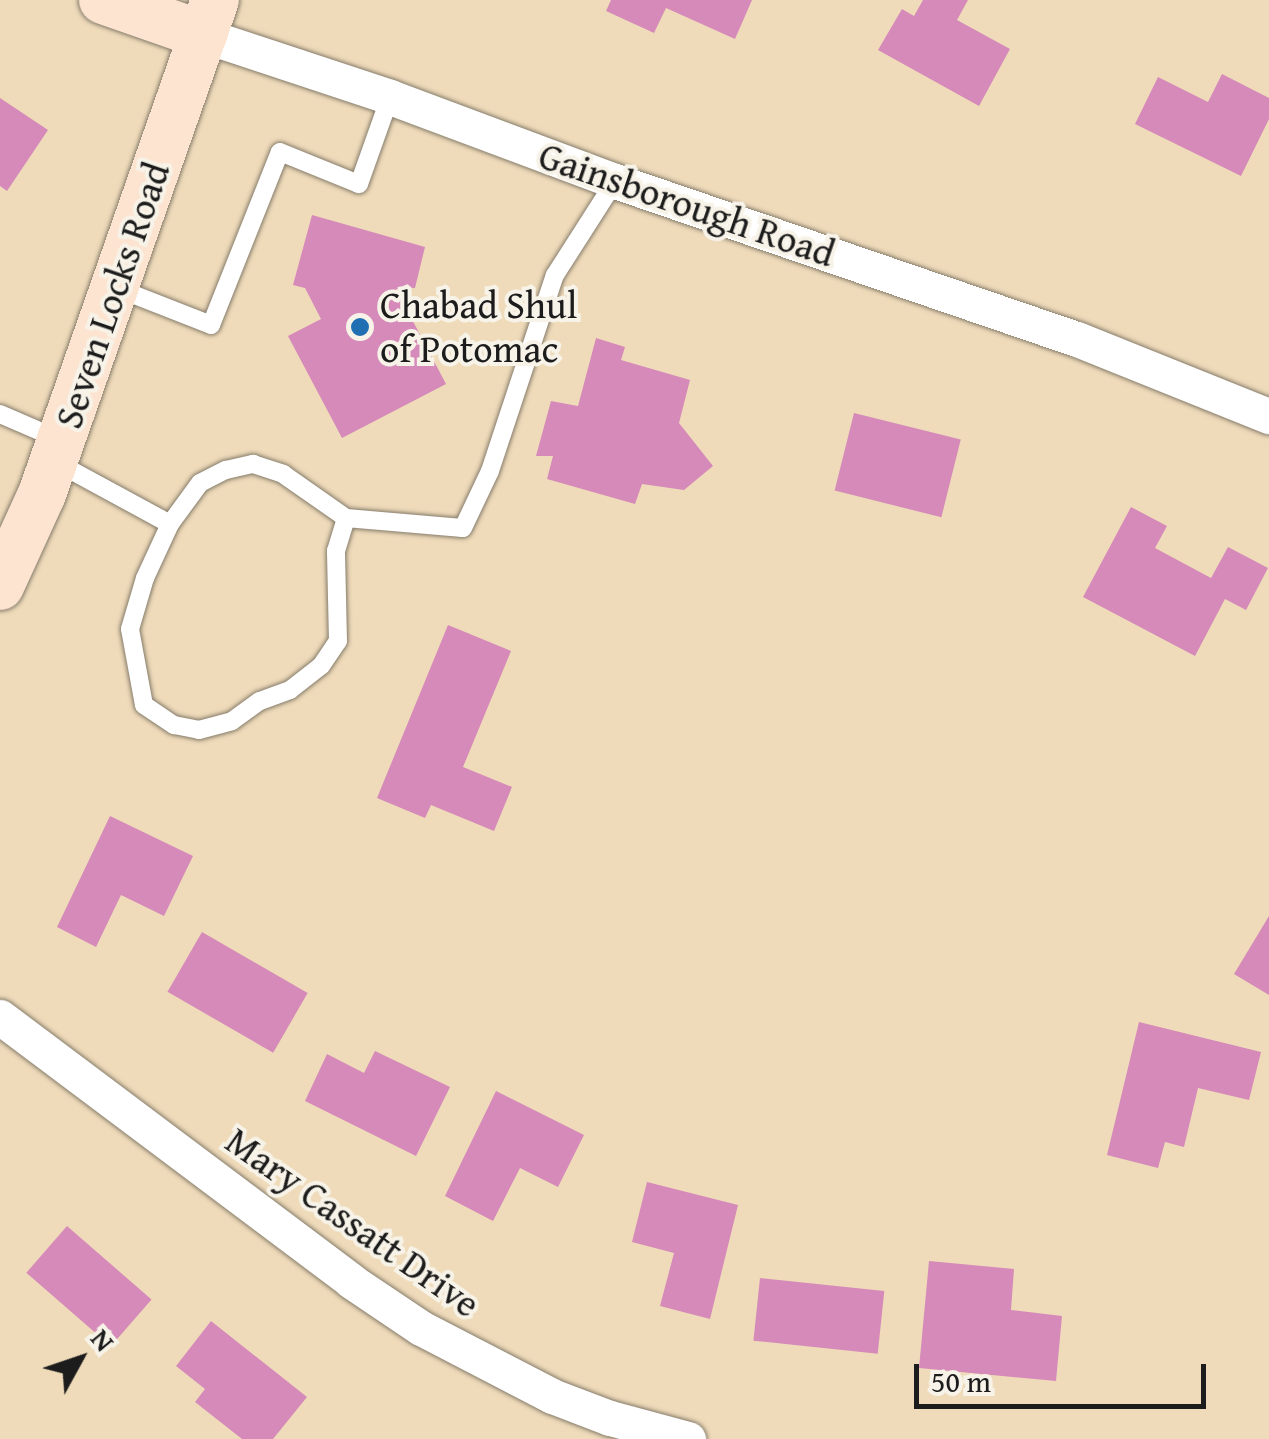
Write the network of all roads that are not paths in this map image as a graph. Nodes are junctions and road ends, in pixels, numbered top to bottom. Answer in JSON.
{"nodes":[{"id":1,"x":102,"y":0,"type":"edge"},
{"id":2,"x":209,"y":18,"type":"edge"},
{"id":3,"x":390,"y":97,"type":"junction"},
{"id":4,"x":615,"y":181,"type":"junction"},
{"id":5,"x":114,"y":286,"type":"junction"},
{"id":6,"x":0,"y":414,"type":"edge"},
{"id":7,"x":1269,"y":416,"type":"edge"},
{"id":8,"x":57,"y":451,"type":"junction"},
{"id":9,"x":346,"y":518,"type":"junction"},
{"id":10,"x":170,"y":524,"type":"junction"},
{"id":11,"x":0,"y":586,"type":"edge"},
{"id":12,"x":0,"y":1017,"type":"edge"},
{"id":13,"x":688,"y":1439,"type":"edge"}],
"edges":[{"from":1,"to":2,"type":"main road","name":"Gainsborough Road"},
{"from":2,"to":3,"type":"street","name":"Gainsborough Road"},
{"from":2,"to":5,"type":"main road","name":"Seven Locks Road"},
{"from":3,"to":4,"type":"street","name":"Gainsborough Road"},
{"from":3,"to":5,"type":"lane"},
{"from":4,"to":7,"type":"street","name":"Gainsborough Road"},
{"from":4,"to":9,"type":"lane"},
{"from":5,"to":8,"type":"main road","name":"Seven Locks Road"},
{"from":6,"to":8,"type":"lane"},
{"from":8,"to":10,"type":"lane"},
{"from":8,"to":11,"type":"main road","name":"Seven Locks Road"},
{"from":9,"to":10,"type":"lane"},
{"from":9,"to":10,"type":"lane"},
{"from":12,"to":13,"type":"street","name":"Mary Cassatt Drive"}]}
